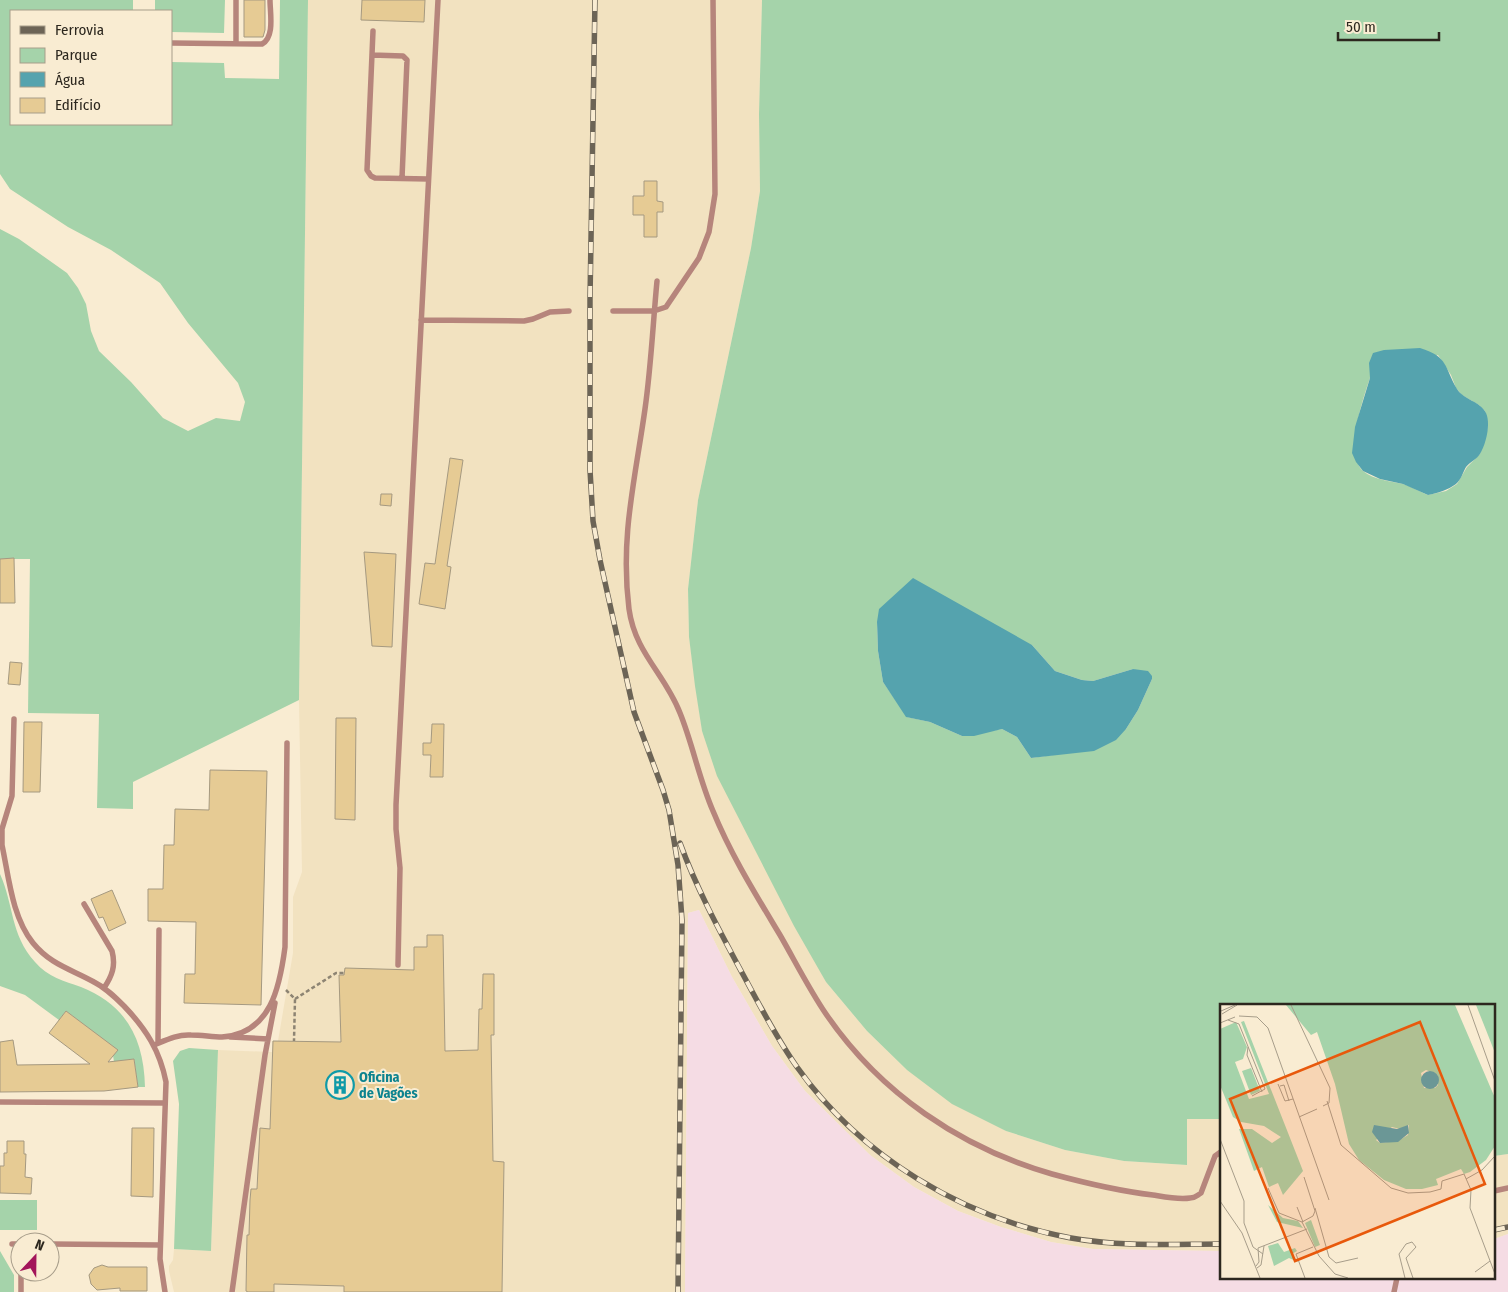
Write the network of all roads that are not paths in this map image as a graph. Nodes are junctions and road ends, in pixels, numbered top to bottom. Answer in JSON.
{"nodes":[{"id":1,"x":236,"y":0,"type":"edge"},
{"id":2,"x":270,"y":0,"type":"edge"},
{"id":3,"x":438,"y":0,"type":"edge"},
{"id":4,"x":713,"y":0,"type":"edge"},
{"id":5,"x":373,"y":31,"type":"dead end"},
{"id":6,"x":172,"y":43,"type":"edge"},
{"id":7,"x":236,"y":44,"type":"junction"},
{"id":8,"x":372,"y":55,"type":"junction"},
{"id":9,"x":402,"y":178,"type":"junction"},
{"id":10,"x":428,"y":179,"type":"junction"},
{"id":11,"x":656,"y":281,"type":"dead end"},
{"id":12,"x":569,"y":311,"type":"dead end"},
{"id":13,"x":613,"y":311,"type":"dead end"},
{"id":14,"x":654,"y":311,"type":"junction"},
{"id":15,"x":421,"y":320,"type":"junction"},
{"id":16,"x":14,"y":719,"type":"dead end"},
{"id":17,"x":287,"y":743,"type":"dead end"},
{"id":18,"x":84,"y":904,"type":"dead end"},
{"id":19,"x":159,"y":930,"type":"dead end"},
{"id":20,"x":398,"y":965,"type":"dead end"},
{"id":21,"x":279,"y":981,"type":"junction"},
{"id":22,"x":104,"y":988,"type":"junction"},
{"id":23,"x":222,"y":1037,"type":"junction"},
{"id":24,"x":268,"y":1039,"type":"junction"},
{"id":25,"x":156,"y":1044,"type":"junction"},
{"id":26,"x":0,"y":1102,"type":"edge"},
{"id":27,"x":165,"y":1103,"type":"junction"},
{"id":28,"x":1220,"y":1152,"type":"edge"},
{"id":29,"x":60,"y":1244,"type":"edge"},
{"id":30,"x":160,"y":1245,"type":"junction"},
{"id":31,"x":165,"y":1292,"type":"edge"},
{"id":32,"x":232,"y":1292,"type":"edge"}],
"edges":[{"from":1,"to":7,"type":"lane"},
{"from":2,"to":7,"type":"lane"},
{"from":3,"to":10,"type":"lane"},
{"from":4,"to":14,"type":"lane"},
{"from":5,"to":8,"type":"lane"},
{"from":6,"to":7,"type":"lane"},
{"from":8,"to":9,"type":"lane"},
{"from":8,"to":9,"type":"lane"},
{"from":9,"to":10,"type":"lane"},
{"from":10,"to":15,"type":"lane"},
{"from":11,"to":14,"type":"lane"},
{"from":12,"to":15,"type":"lane"},
{"from":13,"to":14,"type":"lane"},
{"from":14,"to":28,"type":"lane"},
{"from":15,"to":20,"type":"lane"},
{"from":16,"to":22,"type":"lane"},
{"from":17,"to":21,"type":"lane"},
{"from":18,"to":22,"type":"lane"},
{"from":19,"to":25,"type":"lane"},
{"from":21,"to":23,"type":"lane"},
{"from":21,"to":24,"type":"lane"},
{"from":22,"to":25,"type":"lane"},
{"from":23,"to":24,"type":"lane"},
{"from":23,"to":25,"type":"lane"},
{"from":24,"to":32,"type":"lane"},
{"from":25,"to":27,"type":"lane"},
{"from":26,"to":27,"type":"lane"},
{"from":27,"to":30,"type":"lane"},
{"from":29,"to":30,"type":"lane"},
{"from":30,"to":31,"type":"lane"}]}
